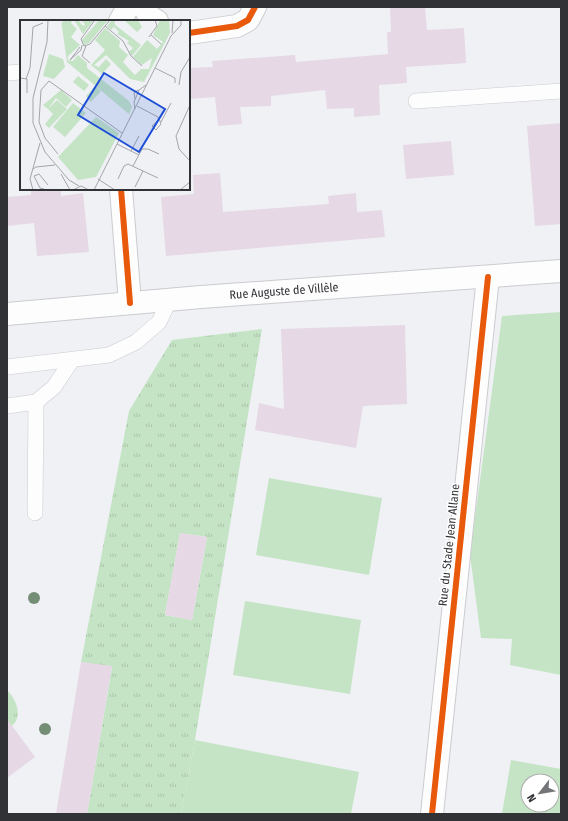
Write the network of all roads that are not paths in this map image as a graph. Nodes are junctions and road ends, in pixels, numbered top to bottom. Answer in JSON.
{"nodes":[{"id":1,"x":128,"y":7,"type":"edge"},
{"id":2,"x":144,"y":7,"type":"edge"},
{"id":3,"x":255,"y":7,"type":"edge"},
{"id":4,"x":121,"y":20,"type":"edge"},
{"id":5,"x":155,"y":20,"type":"edge"},
{"id":6,"x":190,"y":33,"type":"edge"},
{"id":7,"x":20,"y":72,"type":"edge"},
{"id":8,"x":7,"y":73,"type":"edge"},
{"id":9,"x":561,"y":90,"type":"edge"},
{"id":10,"x":416,"y":101,"type":"dead end"},
{"id":11,"x":121,"y":190,"type":"edge"},
{"id":12,"x":561,"y":272,"type":"edge"},
{"id":13,"x":488,"y":277,"type":"junction"},
{"id":14,"x":170,"y":300,"type":"junction"},
{"id":15,"x":130,"y":303,"type":"junction"},
{"id":16,"x":7,"y":314,"type":"edge"},
{"id":17,"x":72,"y":360,"type":"junction"},
{"id":18,"x":7,"y":367,"type":"edge"},
{"id":19,"x":36,"y":402,"type":"junction"},
{"id":20,"x":7,"y":406,"type":"edge"},
{"id":21,"x":35,"y":513,"type":"dead end"},
{"id":22,"x":432,"y":814,"type":"edge"}],
"edges":[{"from":1,"to":4,"type":"street"},
{"from":2,"to":5,"type":"street"},
{"from":3,"to":6,"type":"street"},
{"from":7,"to":8,"type":"lane"},
{"from":9,"to":10,"type":"lane"},
{"from":11,"to":15,"type":"street"},
{"from":12,"to":13,"type":"street","name":"Rue Auguste de Villèle"},
{"from":13,"to":14,"type":"street","name":"Rue Auguste de Villèle"},
{"from":13,"to":22,"type":"street","name":"Rue du Stade Jean Allane"},
{"from":14,"to":15,"type":"street","name":"Rue Auguste de Villèle"},
{"from":14,"to":17,"type":"lane"},
{"from":15,"to":16,"type":"street","name":"Rue Auguste de Villèle"},
{"from":17,"to":18,"type":"lane"},
{"from":17,"to":19,"type":"lane"},
{"from":19,"to":20,"type":"lane"},
{"from":19,"to":21,"type":"lane"}]}
